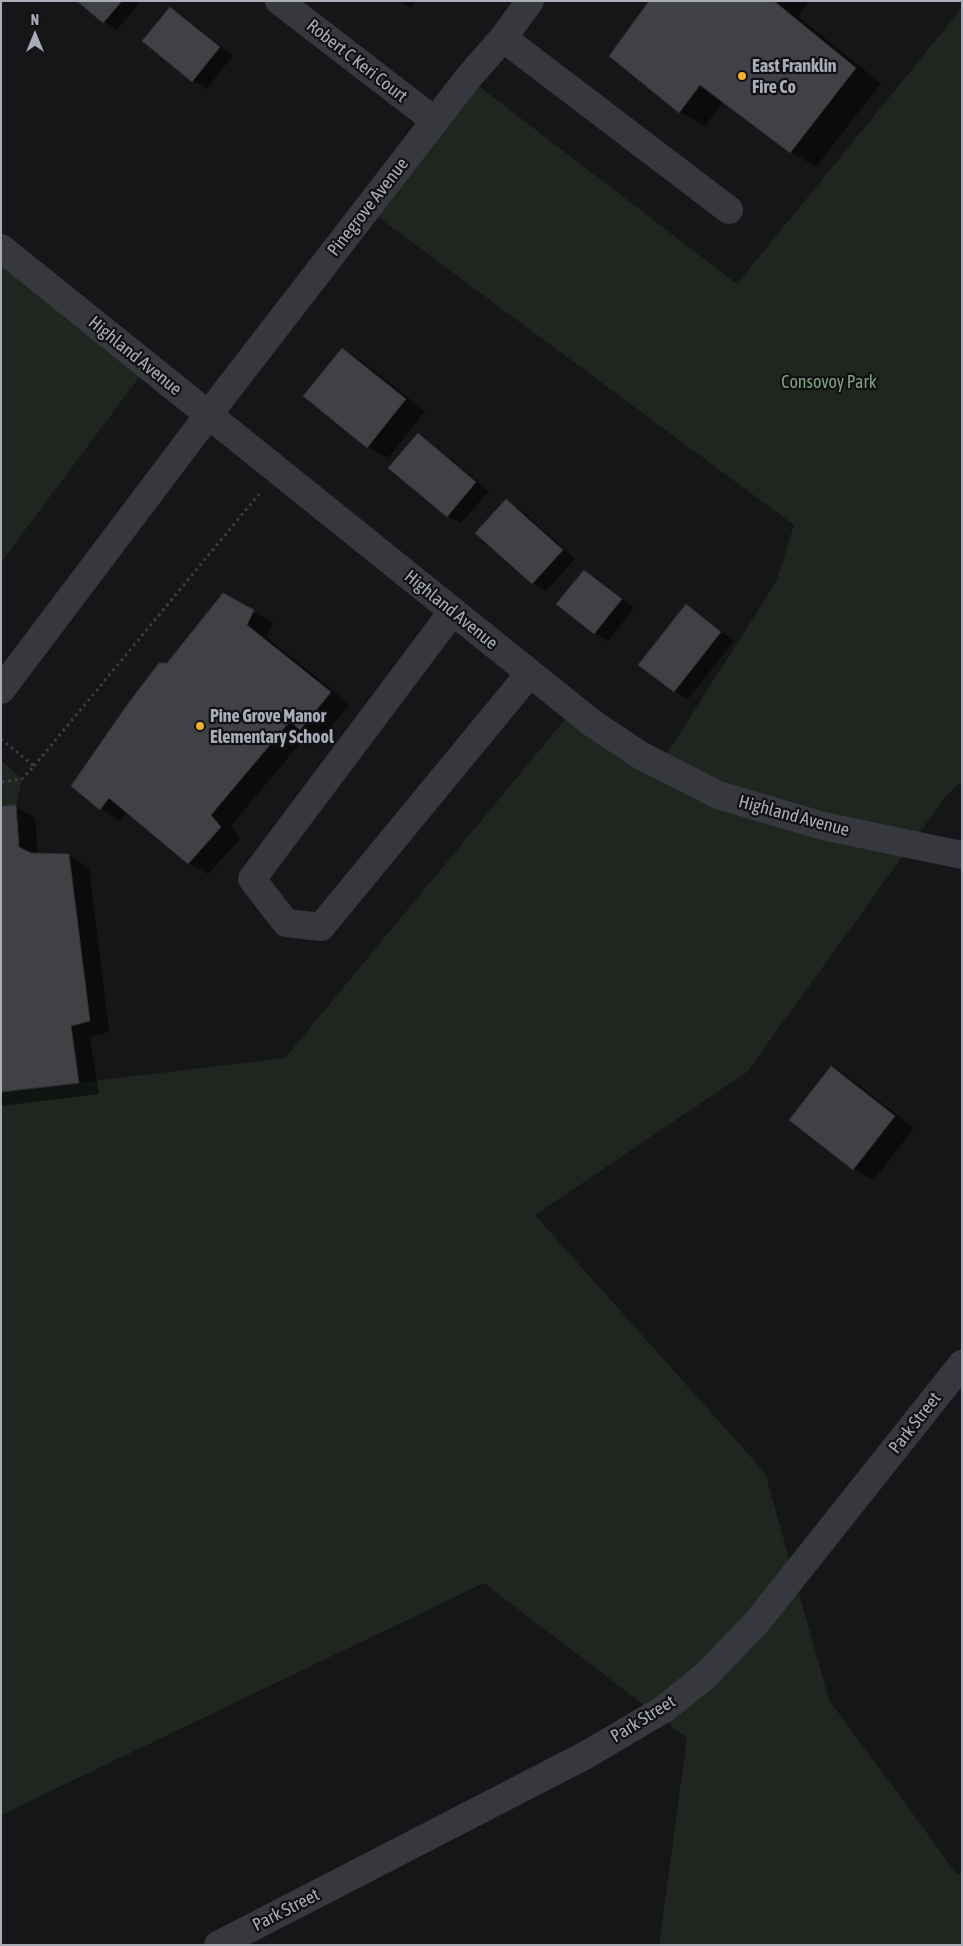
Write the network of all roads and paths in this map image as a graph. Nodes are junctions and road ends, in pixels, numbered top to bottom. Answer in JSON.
{"nodes":[{"id":1,"x":279,"y":1,"type":"edge"},
{"id":2,"x":530,"y":1,"type":"edge"},
{"id":3,"x":503,"y":38,"type":"junction"},
{"id":4,"x":435,"y":121,"type":"junction"},
{"id":5,"x":729,"y":210,"type":"dead end"},
{"id":6,"x":1,"y":248,"type":"edge"},
{"id":7,"x":208,"y":415,"type":"junction"},
{"id":8,"x":261,"y":492,"type":"dead end"},
{"id":9,"x":453,"y":611,"type":"junction"},
{"id":10,"x":530,"y":673,"type":"junction"},
{"id":11,"x":1,"y":690,"type":"edge"},
{"id":12,"x":1,"y":739,"type":"edge"},
{"id":13,"x":34,"y":766,"type":"junction"},
{"id":14,"x":1,"y":782,"type":"edge"},
{"id":15,"x":962,"y":855,"type":"edge"},
{"id":16,"x":962,"y":1364,"type":"edge"},
{"id":17,"x":247,"y":1938,"type":"edge"},
{"id":18,"x":218,"y":1945,"type":"edge"}],
"edges":[{"from":1,"to":4,"type":"street","name":"Robert C Keri Court"},
{"from":2,"to":3,"type":"street","name":"Pinegrove Avenue"},
{"from":3,"to":4,"type":"street","name":"Pinegrove Avenue"},
{"from":3,"to":5,"type":"street"},
{"from":4,"to":7,"type":"street","name":"Pinegrove Avenue"},
{"from":6,"to":7,"type":"street","name":"Highland Avenue"},
{"from":7,"to":9,"type":"street","name":"Highland Avenue"},
{"from":7,"to":11,"type":"street","name":"Pinegrove Avenue"},
{"from":8,"to":13,"type":"path"},
{"from":9,"to":10,"type":"street","name":"Highland Avenue"},
{"from":9,"to":10,"type":"street"},
{"from":10,"to":15,"type":"street","name":"Highland Avenue"},
{"from":12,"to":13,"type":"path"},
{"from":13,"to":14,"type":"path"},
{"from":16,"to":17,"type":"street","name":"Park Street"},
{"from":17,"to":18,"type":"street","name":"Park Street"}]}
